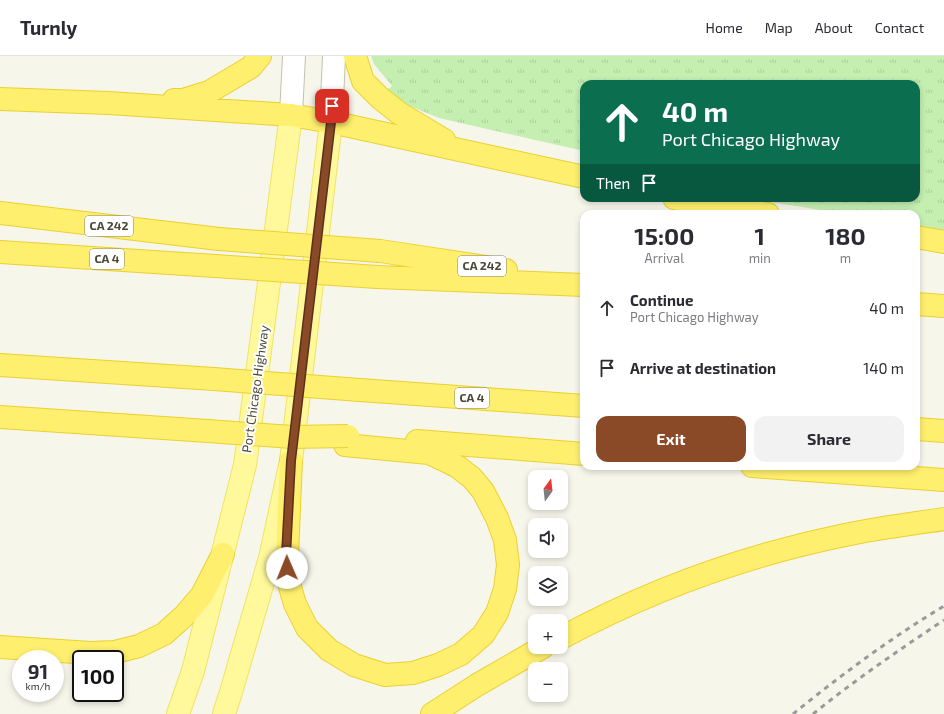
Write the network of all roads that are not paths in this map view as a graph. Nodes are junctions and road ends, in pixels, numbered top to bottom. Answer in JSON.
{"nodes":[{"id":1,"x":260,"y":56,"type":"edge"},
{"id":2,"x":294,"y":56,"type":"edge"},
{"id":3,"x":334,"y":56,"type":"edge"},
{"id":4,"x":355,"y":56,"type":"edge"},
{"id":5,"x":0,"y":99,"type":"edge"},
{"id":6,"x":109,"y":103,"type":"junction"},
{"id":7,"x":291,"y":115,"type":"junction"},
{"id":8,"x":331,"y":122,"type":"junction"},
{"id":9,"x":460,"y":149,"type":"junction"},
{"id":10,"x":580,"y":176,"type":"edge"},
{"id":11,"x":691,"y":202,"type":"edge"},
{"id":12,"x":742,"y":210,"type":"edge"},
{"id":13,"x":0,"y":213,"type":"edge"},
{"id":14,"x":920,"y":238,"type":"edge"},
{"id":15,"x":944,"y":242,"type":"edge"},
{"id":16,"x":0,"y":252,"type":"edge"},
{"id":17,"x":580,"y":282,"type":"edge"},
{"id":18,"x":580,"y":283,"type":"edge"},
{"id":19,"x":920,"y":304,"type":"edge"},
{"id":20,"x":944,"y":306,"type":"edge"},
{"id":21,"x":0,"y":365,"type":"edge"},
{"id":22,"x":580,"y":406,"type":"edge"},
{"id":23,"x":0,"y":417,"type":"edge"},
{"id":24,"x":62,"y":421,"type":"junction"},
{"id":25,"x":0,"y":424,"type":"edge"},
{"id":26,"x":920,"y":429,"type":"edge"},
{"id":27,"x":944,"y":431,"type":"edge"},
{"id":28,"x":347,"y":441,"type":"junction"},
{"id":29,"x":580,"y":454,"type":"edge"},
{"id":30,"x":291,"y":461,"type":"junction"},
{"id":31,"x":807,"y":470,"type":"edge"},
{"id":32,"x":944,"y":480,"type":"edge"},
{"id":33,"x":944,"y":519,"type":"edge"},
{"id":34,"x":223,"y":554,"type":"junction"},
{"id":35,"x":568,"y":634,"type":"edge"},
{"id":36,"x":0,"y":647,"type":"edge"},
{"id":37,"x":532,"y":654,"type":"edge"},
{"id":38,"x":178,"y":714,"type":"edge"},
{"id":39,"x":224,"y":714,"type":"edge"},
{"id":40,"x":432,"y":714,"type":"edge"}],
"edges":[{"from":1,"to":6,"type":"highway"},
{"from":2,"to":7,"type":"street","name":"Port Chicago Highway"},
{"from":3,"to":8,"type":"street"},
{"from":4,"to":9,"type":"highway"},
{"from":5,"to":6,"type":"highway"},
{"from":6,"to":7,"type":"highway"},
{"from":7,"to":8,"type":"highway"},
{"from":7,"to":34,"type":"main road","name":"Port Chicago Highway"},
{"from":8,"to":9,"type":"highway"},
{"from":8,"to":30,"type":"main road"},
{"from":9,"to":10,"type":"highway"},
{"from":11,"to":12,"type":"highway"},
{"from":13,"to":17,"type":"highway","number":"CA 242","bridge":true},
{"from":14,"to":15,"type":"highway"},
{"from":16,"to":18,"type":"highway","number":"CA 4","bridge":true},
{"from":19,"to":20,"type":"highway"},
{"from":21,"to":22,"type":"highway","number":"CA 4","bridge":true},
{"from":23,"to":24,"type":"highway"},
{"from":24,"to":25,"type":"highway"},
{"from":24,"to":28,"type":"highway","bridge":true},
{"from":26,"to":27,"type":"highway"},
{"from":28,"to":29,"type":"highway"},
{"from":28,"to":30,"type":"highway"},
{"from":30,"to":39,"type":"main road"},
{"from":31,"to":32,"type":"highway"},
{"from":33,"to":35,"type":"highway"},
{"from":34,"to":36,"type":"highway"},
{"from":34,"to":38,"type":"main road","name":"Port Chicago Highway"},
{"from":37,"to":40,"type":"highway"}]}
